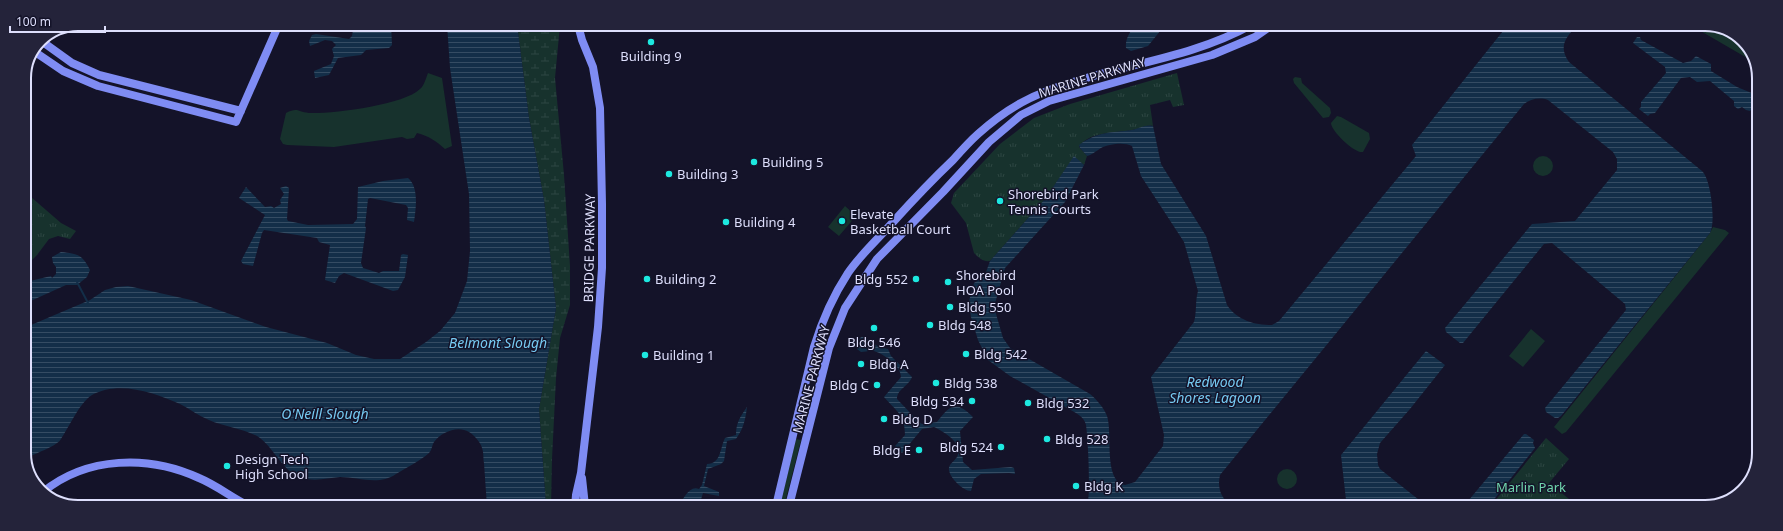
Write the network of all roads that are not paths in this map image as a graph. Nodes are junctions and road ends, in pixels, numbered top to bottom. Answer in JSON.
{"nodes":[{"id":1,"x":276,"y":31,"type":"edge"},
{"id":2,"x":580,"y":31,"type":"edge"},
{"id":3,"x":1238,"y":31,"type":"edge"},
{"id":4,"x":1263,"y":31,"type":"edge"},
{"id":5,"x":46,"y":44,"type":"edge"},
{"id":6,"x":38,"y":54,"type":"edge"},
{"id":7,"x":241,"y":111,"type":"junction"},
{"id":8,"x":581,"y":473,"type":"junction"},
{"id":9,"x":48,"y":488,"type":"edge"},
{"id":10,"x":238,"y":500,"type":"edge"},
{"id":11,"x":576,"y":500,"type":"edge"},
{"id":12,"x":584,"y":500,"type":"edge"},
{"id":13,"x":777,"y":500,"type":"edge"},
{"id":14,"x":791,"y":500,"type":"edge"}],
"edges":[{"from":1,"to":7,"type":"main road"},
{"from":2,"to":8,"type":"main road","name":"BRIDGE PARKWAY"},
{"from":3,"to":13,"type":"main road","name":"MARINE PARKWAY"},
{"from":4,"to":14,"type":"main road","name":"MARINE PARKWAY"},
{"from":5,"to":7,"type":"main road"},
{"from":6,"to":7,"type":"main road"},
{"from":8,"to":11,"type":"main road","name":"BRIDGE PARKWAY"},
{"from":8,"to":12,"type":"main road","name":"BRIDGE PARKWAY"},
{"from":9,"to":10,"type":"main road"}]}
